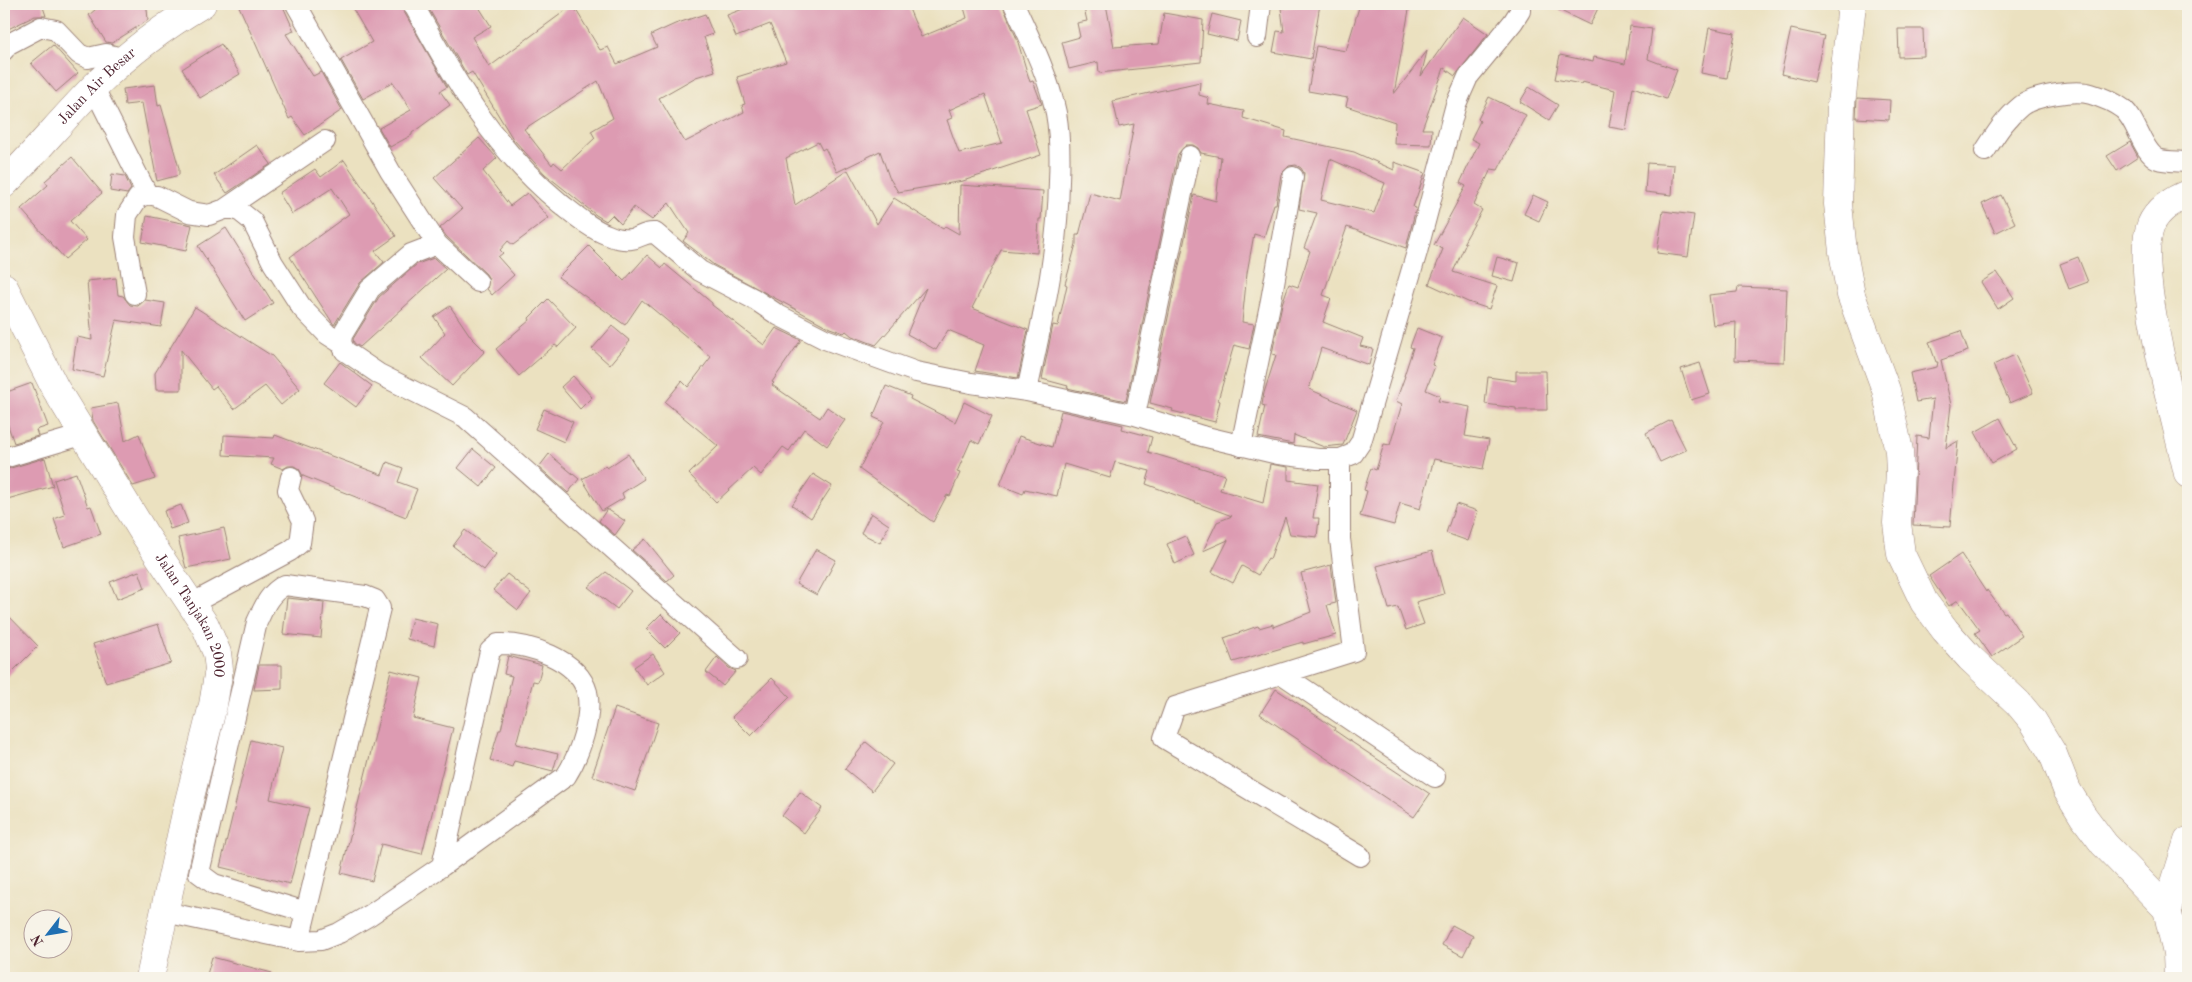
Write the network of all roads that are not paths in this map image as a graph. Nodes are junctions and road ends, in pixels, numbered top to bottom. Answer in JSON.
{"nodes":[{"id":1,"x":202,"y":4,"type":"edge"},
{"id":2,"x":296,"y":4,"type":"edge"},
{"id":3,"x":413,"y":4,"type":"edge"},
{"id":4,"x":1014,"y":4,"type":"edge"},
{"id":5,"x":1261,"y":4,"type":"edge"},
{"id":6,"x":1520,"y":4,"type":"edge"},
{"id":7,"x":1852,"y":4,"type":"edge"},
{"id":8,"x":1257,"y":37,"type":"dead end"},
{"id":9,"x":4,"y":50,"type":"edge"},
{"id":10,"x":125,"y":59,"type":"junction"},
{"id":11,"x":94,"y":88,"type":"junction"},
{"id":12,"x":325,"y":141,"type":"dead end"},
{"id":13,"x":1985,"y":151,"type":"dead end"},
{"id":14,"x":1190,"y":156,"type":"dead end"},
{"id":15,"x":2188,"y":162,"type":"edge"},
{"id":16,"x":1293,"y":177,"type":"dead end"},
{"id":17,"x":4,"y":184,"type":"edge"},
{"id":18,"x":147,"y":194,"type":"junction"},
{"id":19,"x":2188,"y":194,"type":"edge"},
{"id":20,"x":225,"y":208,"type":"junction"},
{"id":21,"x":436,"y":244,"type":"junction"},
{"id":22,"x":478,"y":282,"type":"dead end"},
{"id":23,"x":4,"y":287,"type":"edge"},
{"id":24,"x":135,"y":294,"type":"dead end"},
{"id":25,"x":341,"y":344,"type":"junction"},
{"id":26,"x":1027,"y":391,"type":"junction"},
{"id":27,"x":1135,"y":415,"type":"junction"},
{"id":28,"x":82,"y":434,"type":"junction"},
{"id":29,"x":1240,"y":446,"type":"junction"},
{"id":30,"x":4,"y":458,"type":"edge"},
{"id":31,"x":1340,"y":459,"type":"junction"},
{"id":32,"x":2188,"y":474,"type":"edge"},
{"id":33,"x":291,"y":477,"type":"dead end"},
{"id":34,"x":191,"y":604,"type":"junction"},
{"id":35,"x":737,"y":659,"type":"dead end"},
{"id":36,"x":1282,"y":674,"type":"junction"},
{"id":37,"x":1435,"y":777,"type":"dead end"},
{"id":38,"x":2188,"y":841,"type":"edge"},
{"id":39,"x":1360,"y":856,"type":"dead end"},
{"id":40,"x":442,"y":866,"type":"junction"},
{"id":41,"x":2167,"y":909,"type":"junction"},
{"id":42,"x":165,"y":912,"type":"junction"},
{"id":43,"x":306,"y":912,"type":"junction"},
{"id":44,"x":299,"y":941,"type":"junction"},
{"id":45,"x":150,"y":978,"type":"edge"},
{"id":46,"x":2178,"y":978,"type":"edge"}],
"edges":[{"from":1,"to":10,"type":"street","name":"Jalan Air Besar"},
{"from":2,"to":21,"type":"street"},
{"from":3,"to":26,"type":"street"},
{"from":4,"to":26,"type":"street"},
{"from":5,"to":8,"type":"street"},
{"from":6,"to":31,"type":"street"},
{"from":7,"to":41,"type":"street"},
{"from":9,"to":10,"type":"street"},
{"from":10,"to":11,"type":"street","name":"Jalan Air Besar"},
{"from":11,"to":17,"type":"street","name":"Jalan Air Besar"},
{"from":11,"to":18,"type":"street"},
{"from":12,"to":20,"type":"street"},
{"from":13,"to":15,"type":"street"},
{"from":14,"to":27,"type":"street"},
{"from":16,"to":29,"type":"street"},
{"from":18,"to":20,"type":"street"},
{"from":18,"to":24,"type":"street"},
{"from":19,"to":32,"type":"street"},
{"from":20,"to":25,"type":"street"},
{"from":21,"to":22,"type":"street"},
{"from":21,"to":25,"type":"street"},
{"from":23,"to":28,"type":"street","name":"Jalan Tanjakan 2000"},
{"from":25,"to":35,"type":"street"},
{"from":26,"to":27,"type":"street"},
{"from":27,"to":29,"type":"street"},
{"from":28,"to":30,"type":"street"},
{"from":28,"to":34,"type":"street","name":"Jalan Tanjakan 2000"},
{"from":29,"to":31,"type":"street"},
{"from":31,"to":36,"type":"street"},
{"from":33,"to":34,"type":"street"},
{"from":34,"to":42,"type":"street","name":"Jalan Tanjakan 2000"},
{"from":36,"to":37,"type":"street"},
{"from":36,"to":39,"type":"street"},
{"from":38,"to":41,"type":"street"},
{"from":40,"to":40,"type":"street"},
{"from":40,"to":44,"type":"street"},
{"from":41,"to":46,"type":"street"},
{"from":42,"to":44,"type":"street"},
{"from":42,"to":45,"type":"street","name":"Jalan Tanjakan 2000"},
{"from":43,"to":43,"type":"street"},
{"from":43,"to":44,"type":"street"}]}
